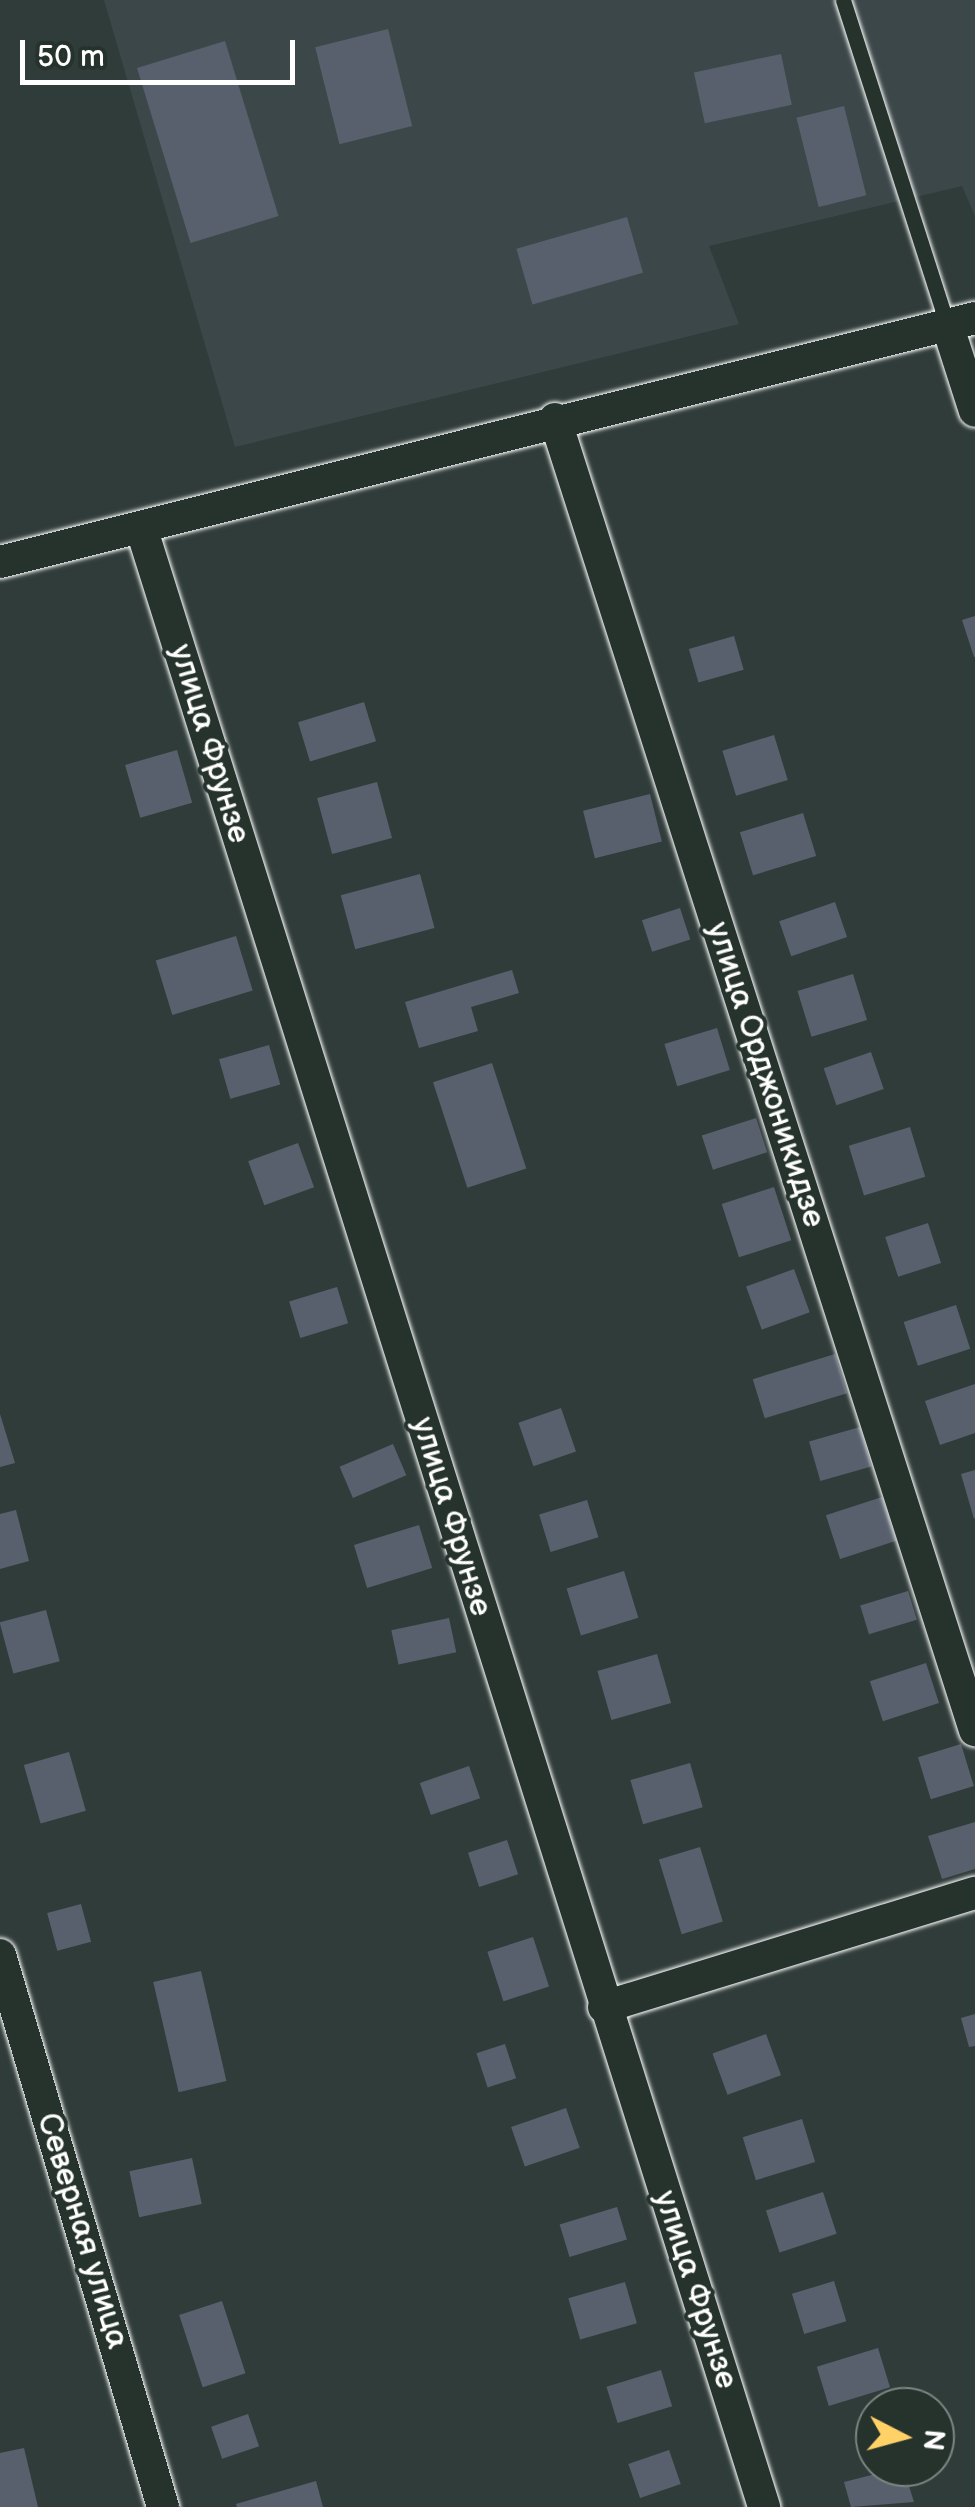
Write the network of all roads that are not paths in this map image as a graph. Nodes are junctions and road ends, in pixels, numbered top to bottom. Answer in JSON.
{"nodes":[{"id":1,"x":842,"y":0,"type":"edge"},
{"id":2,"x":961,"y":321,"type":"edge"},
{"id":3,"x":975,"y":411,"type":"edge"},
{"id":4,"x":555,"y":420,"type":"junction"},
{"id":5,"x":140,"y":527,"type":"junction"},
{"id":6,"x":0,"y":562,"type":"edge"},
{"id":7,"x":975,"y":1730,"type":"edge"},
{"id":8,"x":975,"y":1892,"type":"edge"},
{"id":9,"x":0,"y":1956,"type":"edge"},
{"id":10,"x":604,"y":2007,"type":"junction"},
{"id":11,"x":164,"y":2507,"type":"edge"},
{"id":12,"x":764,"y":2507,"type":"edge"}],
"edges":[{"from":1,"to":2,"type":"lane"},
{"from":2,"to":3,"type":"street"},
{"from":2,"to":4,"type":"street"},
{"from":4,"to":5,"type":"street"},
{"from":4,"to":7,"type":"street","name":"улица Орджоникидзе"},
{"from":5,"to":6,"type":"street"},
{"from":5,"to":10,"type":"street","name":"улица Фрунзе"},
{"from":8,"to":10,"type":"street"},
{"from":9,"to":11,"type":"street","name":"Северная улица"},
{"from":10,"to":12,"type":"street","name":"улица Фрунзе"}]}
